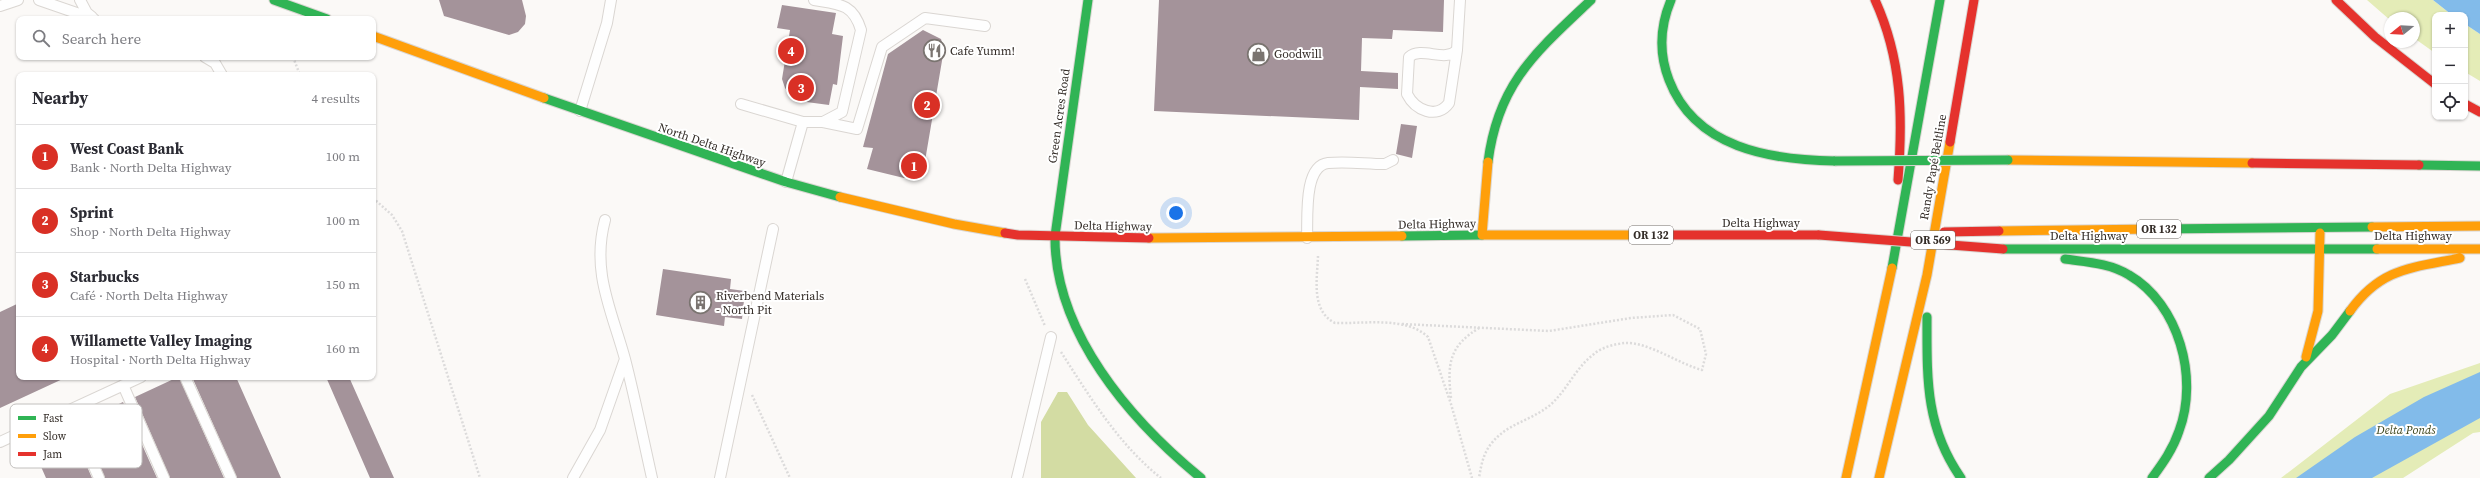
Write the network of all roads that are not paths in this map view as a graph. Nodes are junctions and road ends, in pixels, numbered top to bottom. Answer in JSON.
{"nodes":[{"id":1,"x":18,"y":0,"type":"edge"},
{"id":2,"x":39,"y":0,"type":"edge"},
{"id":3,"x":80,"y":0,"type":"edge"},
{"id":4,"x":274,"y":0,"type":"edge"},
{"id":5,"x":611,"y":0,"type":"edge"},
{"id":6,"x":814,"y":0,"type":"edge"},
{"id":7,"x":1088,"y":0,"type":"edge"},
{"id":8,"x":1460,"y":0,"type":"edge"},
{"id":9,"x":1591,"y":0,"type":"edge"},
{"id":10,"x":1671,"y":0,"type":"edge"},
{"id":11,"x":1875,"y":0,"type":"edge"},
{"id":12,"x":1940,"y":0,"type":"edge"},
{"id":13,"x":1974,"y":0,"type":"edge"},
{"id":14,"x":2336,"y":0,"type":"edge"},
{"id":15,"x":301,"y":5,"type":"edge"},
{"id":16,"x":0,"y":6,"type":"edge"},
{"id":17,"x":86,"y":16,"type":"edge"},
{"id":18,"x":91,"y":16,"type":"edge"},
{"id":19,"x":321,"y":16,"type":"edge"},
{"id":20,"x":985,"y":26,"type":"dead end"},
{"id":21,"x":376,"y":37,"type":"edge"},
{"id":22,"x":1457,"y":50,"type":"junction"},
{"id":23,"x":210,"y":60,"type":"edge"},
{"id":24,"x":220,"y":72,"type":"edge"},
{"id":25,"x":2432,"y":82,"type":"edge"},
{"id":26,"x":741,"y":104,"type":"dead end"},
{"id":27,"x":2468,"y":106,"type":"edge"},
{"id":28,"x":580,"y":111,"type":"junction"},
{"id":29,"x":2480,"y":112,"type":"edge"},
{"id":30,"x":803,"y":122,"type":"junction"},
{"id":31,"x":823,"y":122,"type":"junction"},
{"id":32,"x":1393,"y":160,"type":"dead end"},
{"id":33,"x":2480,"y":166,"type":"edge"},
{"id":34,"x":786,"y":182,"type":"junction"},
{"id":35,"x":605,"y":220,"type":"dead end"},
{"id":36,"x":2480,"y":226,"type":"edge"},
{"id":37,"x":2320,"y":228,"type":"junction"},
{"id":38,"x":773,"y":229,"type":"dead end"},
{"id":39,"x":1482,"y":235,"type":"junction"},
{"id":40,"x":1819,"y":235,"type":"junction"},
{"id":41,"x":1055,"y":236,"type":"junction"},
{"id":42,"x":1307,"y":238,"type":"junction"},
{"id":43,"x":2320,"y":247,"type":"junction"},
{"id":44,"x":2002,"y":249,"type":"junction"},
{"id":45,"x":2480,"y":249,"type":"edge"},
{"id":46,"x":2480,"y":254,"type":"edge"},
{"id":47,"x":1927,"y":275,"type":"junction"},
{"id":48,"x":1888,"y":299,"type":"junction"},
{"id":49,"x":1051,"y":337,"type":"dead end"},
{"id":50,"x":625,"y":359,"type":"junction"},
{"id":51,"x":2302,"y":367,"type":"junction"},
{"id":52,"x":134,"y":380,"type":"edge"},
{"id":53,"x":186,"y":380,"type":"edge"},
{"id":54,"x":123,"y":385,"type":"junction"},
{"id":55,"x":82,"y":404,"type":"edge"},
{"id":56,"x":131,"y":404,"type":"edge"},
{"id":57,"x":142,"y":428,"type":"edge"},
{"id":58,"x":10,"y":437,"type":"edge"},
{"id":59,"x":0,"y":442,"type":"edge"},
{"id":60,"x":95,"y":468,"type":"edge"},
{"id":61,"x":99,"y":478,"type":"edge"},
{"id":62,"x":164,"y":478,"type":"edge"},
{"id":63,"x":231,"y":478,"type":"edge"},
{"id":64,"x":573,"y":478,"type":"edge"},
{"id":65,"x":652,"y":478,"type":"edge"},
{"id":66,"x":720,"y":478,"type":"edge"},
{"id":67,"x":1017,"y":478,"type":"edge"},
{"id":68,"x":1201,"y":478,"type":"edge"},
{"id":69,"x":1846,"y":478,"type":"edge"},
{"id":70,"x":1880,"y":478,"type":"edge"},
{"id":71,"x":1961,"y":478,"type":"edge"},
{"id":72,"x":2152,"y":478,"type":"edge"},
{"id":73,"x":2209,"y":478,"type":"edge"}],
"edges":[{"from":1,"to":16,"type":"lane"},
{"from":2,"to":17,"type":"lane"},
{"from":3,"to":18,"type":"lane"},
{"from":4,"to":15,"type":"main road"},
{"from":5,"to":28,"type":"lane"},
{"from":6,"to":31,"type":"lane"},
{"from":7,"to":41,"type":"main road","name":"Green Acres Road"},
{"from":8,"to":22,"type":"lane"},
{"from":9,"to":39,"type":"main road"},
{"from":10,"to":33,"type":"main road","bridge":true},
{"from":11,"to":48,"type":"main road"},
{"from":12,"to":48,"type":"main road","name":"Randy Papé Beltline","number":"OR 569"},
{"from":13,"to":47,"type":"main road","name":"Randy Papé Beltline","number":"OR 569"},
{"from":14,"to":25,"type":"main road"},
{"from":15,"to":19,"type":"main road"},
{"from":20,"to":31,"type":"lane"},
{"from":21,"to":28,"type":"main road","name":"North Delta Highway"},
{"from":22,"to":22,"type":"lane"},
{"from":23,"to":24,"type":"lane"},
{"from":26,"to":30,"type":"lane"},
{"from":27,"to":29,"type":"main road"},
{"from":28,"to":34,"type":"main road","name":"North Delta Highway"},
{"from":30,"to":31,"type":"lane"},
{"from":30,"to":34,"type":"lane"},
{"from":32,"to":42,"type":"lane"},
{"from":34,"to":41,"type":"main road","name":"North Delta Highway"},
{"from":35,"to":50,"type":"lane"},
{"from":36,"to":37,"type":"main road","name":"Delta Highway","number":"OR 132"},
{"from":37,"to":40,"type":"main road","name":"Delta Highway","number":"OR 132","bridge":true},
{"from":37,"to":43,"type":"main road"},
{"from":38,"to":66,"type":"lane"},
{"from":39,"to":40,"type":"main road","name":"Delta Highway","number":"OR 132"},
{"from":39,"to":42,"type":"main road","name":"Delta Highway","number":"OR 132"},
{"from":40,"to":44,"type":"main road","name":"Delta Highway","number":"OR 132","bridge":true},
{"from":41,"to":42,"type":"main road","name":"Delta Highway","number":"OR 132"},
{"from":41,"to":68,"type":"main road","name":"Green Acres Road"},
{"from":43,"to":44,"type":"main road","name":"Delta Highway","number":"OR 132"},
{"from":43,"to":45,"type":"main road","name":"Delta Highway","number":"OR 132"},
{"from":43,"to":51,"type":"main road"},
{"from":44,"to":72,"type":"main road"},
{"from":46,"to":51,"type":"main road"},
{"from":47,"to":70,"type":"main road","name":"Randy Papé Beltline","number":"OR 569"},
{"from":47,"to":71,"type":"main road"},
{"from":48,"to":69,"type":"main road","name":"Randy Papé Beltline","number":"OR 569"},
{"from":49,"to":67,"type":"lane"},
{"from":50,"to":64,"type":"lane"},
{"from":50,"to":65,"type":"lane"},
{"from":51,"to":73,"type":"main road"},
{"from":52,"to":54,"type":"lane"},
{"from":53,"to":63,"type":"lane"},
{"from":54,"to":55,"type":"lane"},
{"from":54,"to":56,"type":"lane"},
{"from":57,"to":62,"type":"lane"},
{"from":58,"to":59,"type":"lane"},
{"from":60,"to":61,"type":"lane"}]}
